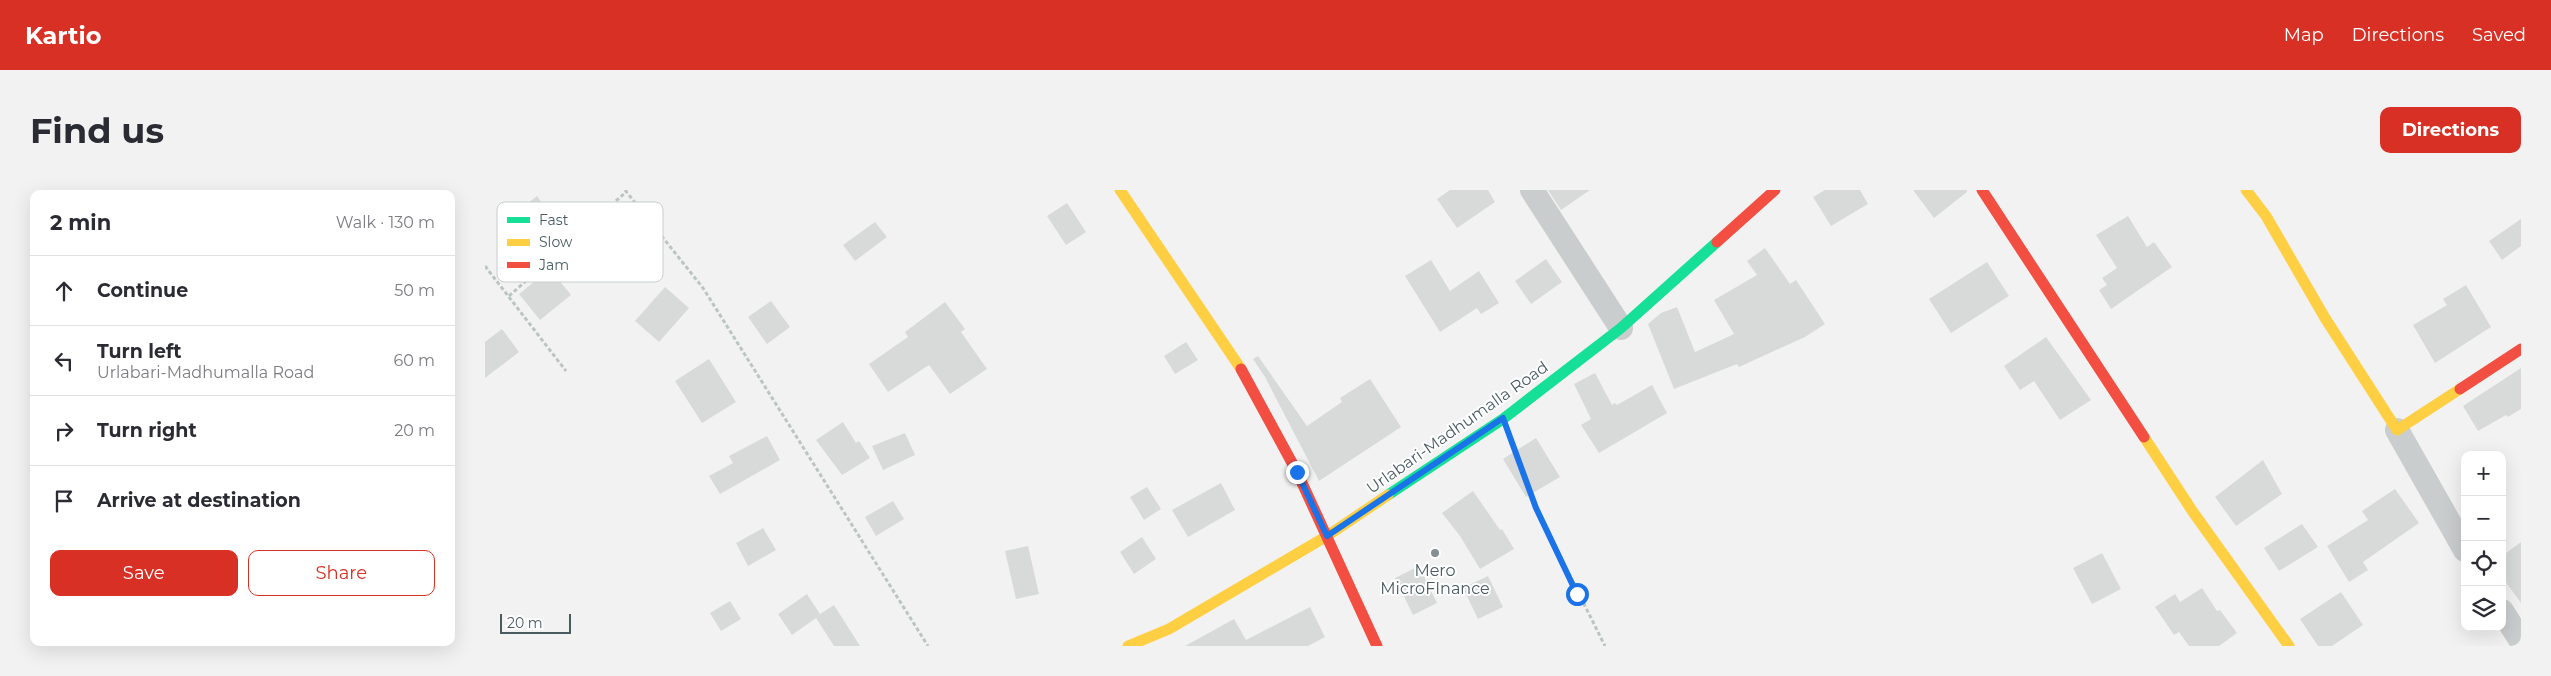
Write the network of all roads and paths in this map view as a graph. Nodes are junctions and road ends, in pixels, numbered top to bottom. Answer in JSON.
{"nodes":[{"id":1,"x":1120,"y":190,"type":"edge"},
{"id":2,"x":1532,"y":190,"type":"edge"},
{"id":3,"x":1775,"y":190,"type":"edge"},
{"id":4,"x":1982,"y":190,"type":"edge"},
{"id":5,"x":2247,"y":190,"type":"edge"},
{"id":6,"x":625,"y":191,"type":"edge"},
{"id":7,"x":613,"y":202,"type":"edge"},
{"id":8,"x":635,"y":202,"type":"edge"},
{"id":9,"x":663,"y":234,"type":"edge"},
{"id":10,"x":485,"y":266,"type":"edge"},
{"id":11,"x":497,"y":281,"type":"edge"},
{"id":12,"x":498,"y":282,"type":"edge"},
{"id":13,"x":524,"y":282,"type":"edge"},
{"id":14,"x":509,"y":296,"type":"junction"},
{"id":15,"x":1621,"y":328,"type":"junction"},
{"id":16,"x":2521,"y":349,"type":"edge"},
{"id":17,"x":566,"y":371,"type":"dead end"},
{"id":18,"x":1503,"y":418,"type":"junction"},
{"id":19,"x":2397,"y":430,"type":"junction"},
{"id":20,"x":1327,"y":536,"type":"junction"},
{"id":21,"x":2461,"y":543,"type":"edge"},
{"id":22,"x":2506,"y":617,"type":"edge"},
{"id":23,"x":2521,"y":641,"type":"edge"},
{"id":24,"x":928,"y":646,"type":"edge"},
{"id":25,"x":1127,"y":646,"type":"edge"},
{"id":26,"x":1377,"y":646,"type":"edge"},
{"id":27,"x":1605,"y":646,"type":"edge"},
{"id":28,"x":2289,"y":646,"type":"edge"}],
"edges":[{"from":1,"to":20,"type":"street"},
{"from":2,"to":15,"type":"street"},
{"from":3,"to":15,"type":"street","name":"Urlabari-Madhumalla Road"},
{"from":4,"to":28,"type":"street"},
{"from":5,"to":19,"type":"street"},
{"from":6,"to":7,"type":"path"},
{"from":6,"to":8,"type":"path"},
{"from":9,"to":24,"type":"path"},
{"from":10,"to":11,"type":"path"},
{"from":12,"to":14,"type":"path"},
{"from":13,"to":14,"type":"path"},
{"from":14,"to":17,"type":"path"},
{"from":15,"to":18,"type":"street","name":"Urlabari-Madhumalla Road"},
{"from":16,"to":19,"type":"street"},
{"from":18,"to":20,"type":"street","name":"Urlabari-Madhumalla Road"},
{"from":18,"to":27,"type":"path"},
{"from":19,"to":21,"type":"street"},
{"from":20,"to":25,"type":"street","name":"Urlabari-Madhumalla Road"},
{"from":20,"to":26,"type":"street"},
{"from":22,"to":23,"type":"street"}]}
